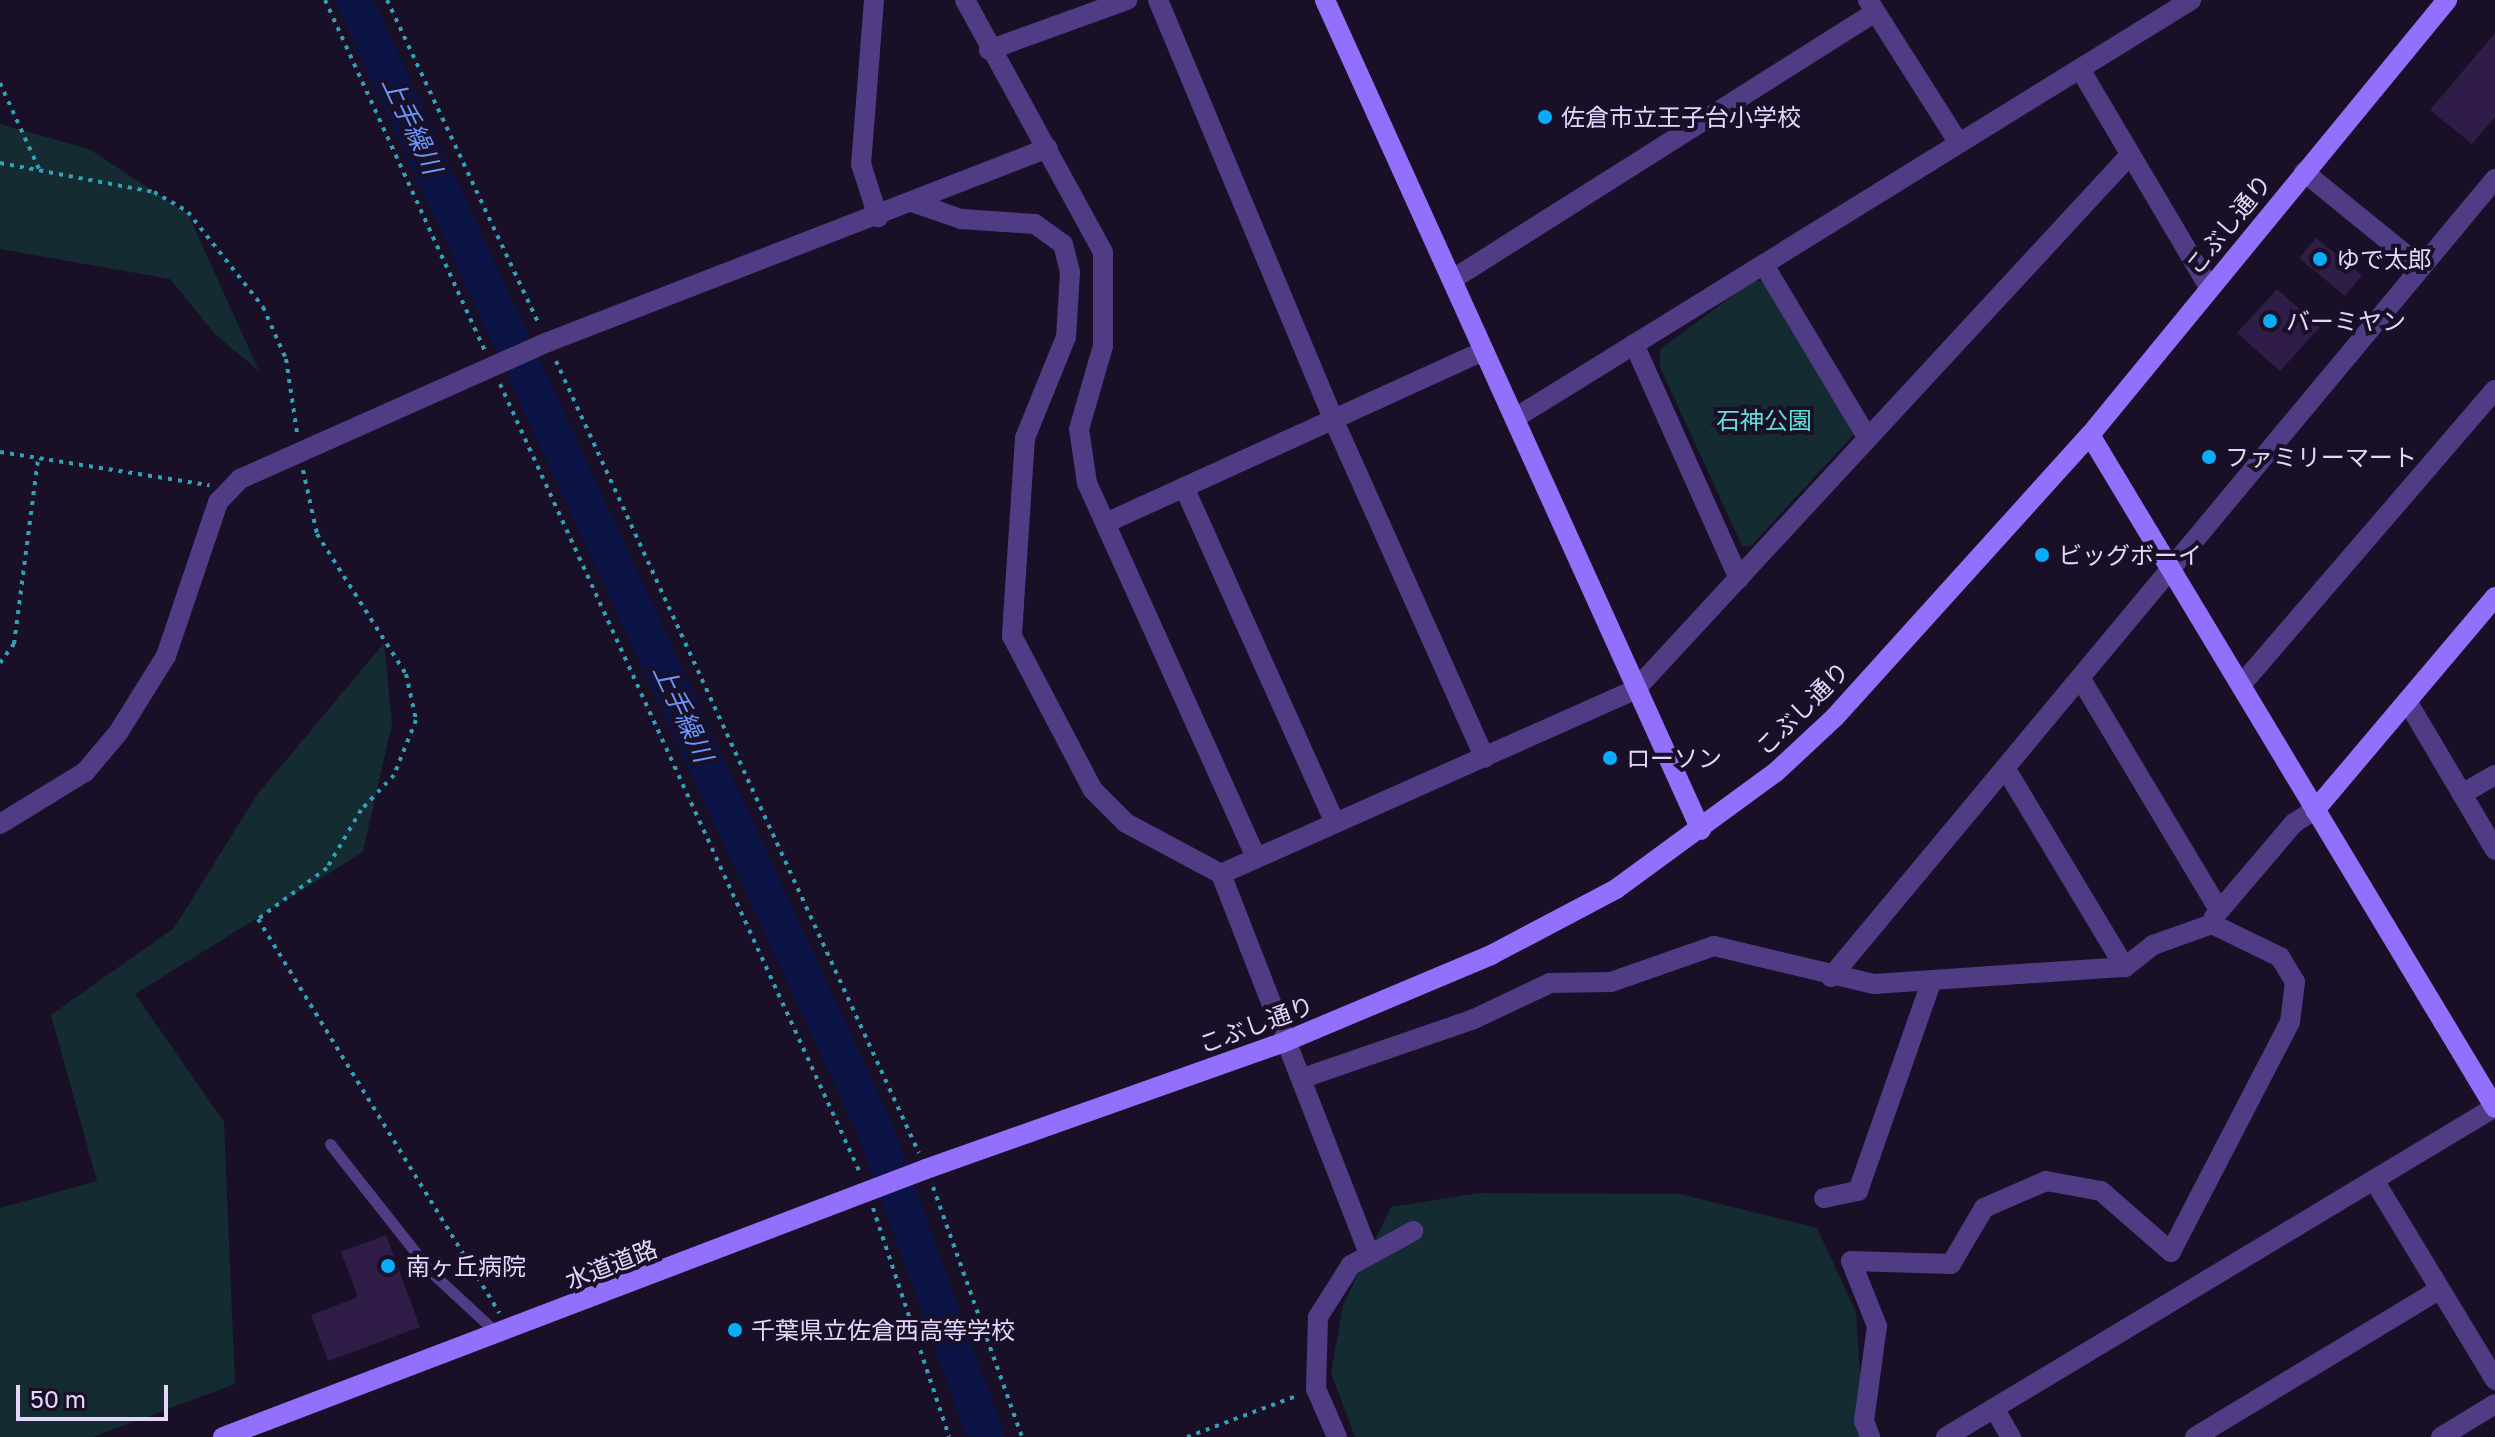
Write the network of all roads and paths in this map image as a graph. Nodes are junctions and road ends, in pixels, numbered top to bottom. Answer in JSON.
{"nodes":[{"id":1,"x":325,"y":0,"type":"edge"},
{"id":2,"x":387,"y":0,"type":"edge"},
{"id":3,"x":874,"y":0,"type":"edge"},
{"id":4,"x":965,"y":0,"type":"edge"},
{"id":5,"x":1127,"y":0,"type":"edge"},
{"id":6,"x":1158,"y":0,"type":"edge"},
{"id":7,"x":1325,"y":0,"type":"edge"},
{"id":8,"x":2191,"y":0,"type":"edge"},
{"id":9,"x":2447,"y":0,"type":"edge"},
{"id":10,"x":1872,"y":6,"type":"edge"},
{"id":11,"x":989,"y":50,"type":"junction"},
{"id":12,"x":2080,"y":69,"type":"junction"},
{"id":13,"x":0,"y":83,"type":"edge"},
{"id":14,"x":1958,"y":142,"type":"junction"},
{"id":15,"x":1048,"y":148,"type":"junction"},
{"id":16,"x":2130,"y":155,"type":"junction"},
{"id":17,"x":0,"y":163,"type":"edge"},
{"id":18,"x":40,"y":171,"type":"junction"},
{"id":19,"x":2304,"y":172,"type":"junction"},
{"id":20,"x":2495,"y":179,"type":"edge"},
{"id":21,"x":915,"y":203,"type":"junction"},
{"id":22,"x":878,"y":217,"type":"junction"},
{"id":23,"x":1764,"y":265,"type":"junction"},
{"id":24,"x":2421,"y":267,"type":"junction"},
{"id":25,"x":1453,"y":279,"type":"junction"},
{"id":26,"x":2209,"y":287,"type":"junction"},
{"id":27,"x":548,"y":342,"type":"junction"},
{"id":28,"x":1634,"y":344,"type":"junction"},
{"id":29,"x":1484,"y":351,"type":"junction"},
{"id":30,"x":492,"y":366,"type":"junction"},
{"id":31,"x":2495,"y":390,"type":"edge"},
{"id":32,"x":1515,"y":418,"type":"junction"},
{"id":33,"x":1334,"y":421,"type":"junction"},
{"id":34,"x":2090,"y":435,"type":"junction"},
{"id":35,"x":1867,"y":437,"type":"junction"},
{"id":36,"x":0,"y":452,"type":"edge"},
{"id":37,"x":299,"y":453,"type":"junction"},
{"id":38,"x":38,"y":459,"type":"junction"},
{"id":39,"x":1184,"y":487,"type":"junction"},
{"id":40,"x":227,"y":488,"type":"junction"},
{"id":41,"x":1108,"y":522,"type":"junction"},
{"id":42,"x":2171,"y":571,"type":"junction"},
{"id":43,"x":1739,"y":579,"type":"junction"},
{"id":44,"x":2495,"y":597,"type":"edge"},
{"id":45,"x":0,"y":663,"type":"edge"},
{"id":46,"x":2082,"y":681,"type":"junction"},
{"id":47,"x":2241,"y":685,"type":"junction"},
{"id":48,"x":1636,"y":689,"type":"junction"},
{"id":49,"x":2407,"y":701,"type":"junction"},
{"id":50,"x":1485,"y":758,"type":"junction"},
{"id":51,"x":2007,"y":771,"type":"junction"},
{"id":52,"x":2495,"y":775,"type":"edge"},
{"id":53,"x":2462,"y":794,"type":"junction"},
{"id":54,"x":2315,"y":810,"type":"junction"},
{"id":55,"x":1335,"y":823,"type":"junction"},
{"id":56,"x":0,"y":824,"type":"edge"},
{"id":57,"x":1701,"y":830,"type":"junction"},
{"id":58,"x":2495,"y":850,"type":"edge"},
{"id":59,"x":1256,"y":858,"type":"junction"},
{"id":60,"x":1221,"y":874,"type":"junction"},
{"id":61,"x":2214,"y":916,"type":"junction"},
{"id":62,"x":2125,"y":967,"type":"junction"},
{"id":63,"x":1831,"y":977,"type":"junction"},
{"id":64,"x":1930,"y":985,"type":"junction"},
{"id":65,"x":1282,"y":1043,"type":"junction"},
{"id":66,"x":1303,"y":1078,"type":"junction"},
{"id":67,"x":2495,"y":1107,"type":"edge"},
{"id":68,"x":330,"y":1144,"type":"dead end"},
{"id":69,"x":926,"y":1169,"type":"junction"},
{"id":70,"x":2374,"y":1180,"type":"junction"},
{"id":71,"x":869,"y":1191,"type":"junction"},
{"id":72,"x":1824,"y":1198,"type":"dead end"},
{"id":73,"x":1413,"y":1231,"type":"dead end"},
{"id":74,"x":1368,"y":1251,"type":"junction"},
{"id":75,"x":2440,"y":1289,"type":"junction"},
{"id":76,"x":504,"y":1333,"type":"junction"},
{"id":77,"x":2495,"y":1380,"type":"edge"},
{"id":78,"x":1316,"y":1389,"type":"junction"},
{"id":79,"x":2495,"y":1404,"type":"edge"},
{"id":80,"x":1994,"y":1408,"type":"junction"},
{"id":81,"x":223,"y":1437,"type":"edge"},
{"id":82,"x":949,"y":1437,"type":"edge"},
{"id":83,"x":1022,"y":1437,"type":"edge"},
{"id":84,"x":1187,"y":1437,"type":"edge"},
{"id":85,"x":1337,"y":1437,"type":"edge"},
{"id":86,"x":1870,"y":1437,"type":"edge"},
{"id":87,"x":1946,"y":1437,"type":"edge"},
{"id":88,"x":2011,"y":1437,"type":"edge"},
{"id":89,"x":2195,"y":1437,"type":"edge"},
{"id":90,"x":2441,"y":1437,"type":"edge"}],
"edges":[{"from":1,"to":30,"type":"path"},
{"from":2,"to":27,"type":"path"},
{"from":3,"to":22,"type":"street"},
{"from":4,"to":11,"type":"street"},
{"from":5,"to":11,"type":"street"},
{"from":6,"to":33,"type":"street"},
{"from":7,"to":25,"type":"street"},
{"from":8,"to":12,"type":"street"},
{"from":9,"to":19,"type":"street","name":"こぶし通り"},
{"from":10,"to":14,"type":"street"},
{"from":10,"to":25,"type":"street"},
{"from":11,"to":15,"type":"street"},
{"from":12,"to":14,"type":"street"},
{"from":12,"to":16,"type":"street"},
{"from":13,"to":18,"type":"path"},
{"from":14,"to":23,"type":"street"},
{"from":15,"to":21,"type":"street"},
{"from":15,"to":41,"type":"street"},
{"from":16,"to":26,"type":"street"},
{"from":16,"to":35,"type":"street"},
{"from":17,"to":18,"type":"path"},
{"from":18,"to":37,"type":"path"},
{"from":19,"to":24,"type":"street"},
{"from":19,"to":26,"type":"street","name":"こぶし通り"},
{"from":20,"to":24,"type":"street"},
{"from":21,"to":22,"type":"street"},
{"from":21,"to":60,"type":"street"},
{"from":22,"to":27,"type":"street"},
{"from":23,"to":28,"type":"street"},
{"from":23,"to":35,"type":"street"},
{"from":24,"to":42,"type":"street"},
{"from":25,"to":29,"type":"street"},
{"from":26,"to":34,"type":"street","name":"こぶし通り"},
{"from":27,"to":30,"type":"street"},
{"from":27,"to":69,"type":"path"},
{"from":28,"to":32,"type":"street"},
{"from":28,"to":43,"type":"street"},
{"from":29,"to":32,"type":"street"},
{"from":29,"to":33,"type":"street"},
{"from":30,"to":37,"type":"street"},
{"from":30,"to":71,"type":"path"},
{"from":31,"to":47,"type":"street"},
{"from":32,"to":48,"type":"street"},
{"from":33,"to":39,"type":"street"},
{"from":33,"to":50,"type":"street"},
{"from":34,"to":42,"type":"street"},
{"from":34,"to":57,"type":"street","name":"こぶし通り"},
{"from":35,"to":43,"type":"street"},
{"from":36,"to":38,"type":"path"},
{"from":37,"to":40,"type":"street"},
{"from":37,"to":76,"type":"path"},
{"from":38,"to":40,"type":"path"},
{"from":38,"to":45,"type":"path"},
{"from":39,"to":41,"type":"street"},
{"from":39,"to":55,"type":"street"},
{"from":40,"to":56,"type":"street"},
{"from":41,"to":59,"type":"street"},
{"from":42,"to":46,"type":"street"},
{"from":42,"to":47,"type":"street"},
{"from":43,"to":48,"type":"street"},
{"from":44,"to":49,"type":"street"},
{"from":46,"to":51,"type":"street"},
{"from":46,"to":61,"type":"street"},
{"from":47,"to":54,"type":"street"},
{"from":48,"to":50,"type":"street"},
{"from":48,"to":57,"type":"street"},
{"from":49,"to":53,"type":"street"},
{"from":49,"to":54,"type":"street"},
{"from":50,"to":55,"type":"street"},
{"from":51,"to":62,"type":"street"},
{"from":51,"to":63,"type":"street"},
{"from":52,"to":53,"type":"street"},
{"from":53,"to":58,"type":"street"},
{"from":54,"to":61,"type":"street"},
{"from":54,"to":67,"type":"street"},
{"from":55,"to":59,"type":"street"},
{"from":57,"to":65,"type":"street","name":"こぶし通り"},
{"from":59,"to":60,"type":"street"},
{"from":60,"to":65,"type":"street"},
{"from":61,"to":62,"type":"street"},
{"from":61,"to":86,"type":"street"},
{"from":62,"to":64,"type":"street"},
{"from":63,"to":64,"type":"street"},
{"from":63,"to":66,"type":"street"},
{"from":64,"to":72,"type":"street"},
{"from":65,"to":66,"type":"street"},
{"from":65,"to":69,"type":"street","name":"こぶし通り"},
{"from":66,"to":74,"type":"street"},
{"from":67,"to":70,"type":"street"},
{"from":68,"to":76,"type":"lane"},
{"from":69,"to":71,"type":"street","name":"水道道路"},
{"from":69,"to":83,"type":"path"},
{"from":70,"to":75,"type":"street"},
{"from":70,"to":80,"type":"street"},
{"from":71,"to":76,"type":"street","name":"水道道路"},
{"from":71,"to":82,"type":"path"},
{"from":73,"to":74,"type":"street"},
{"from":74,"to":78,"type":"street"},
{"from":75,"to":77,"type":"street"},
{"from":75,"to":89,"type":"street"},
{"from":76,"to":81,"type":"street","name":"水道道路"},
{"from":78,"to":84,"type":"path"},
{"from":78,"to":85,"type":"street"},
{"from":79,"to":90,"type":"street"},
{"from":80,"to":87,"type":"street"},
{"from":80,"to":88,"type":"street"}]}
